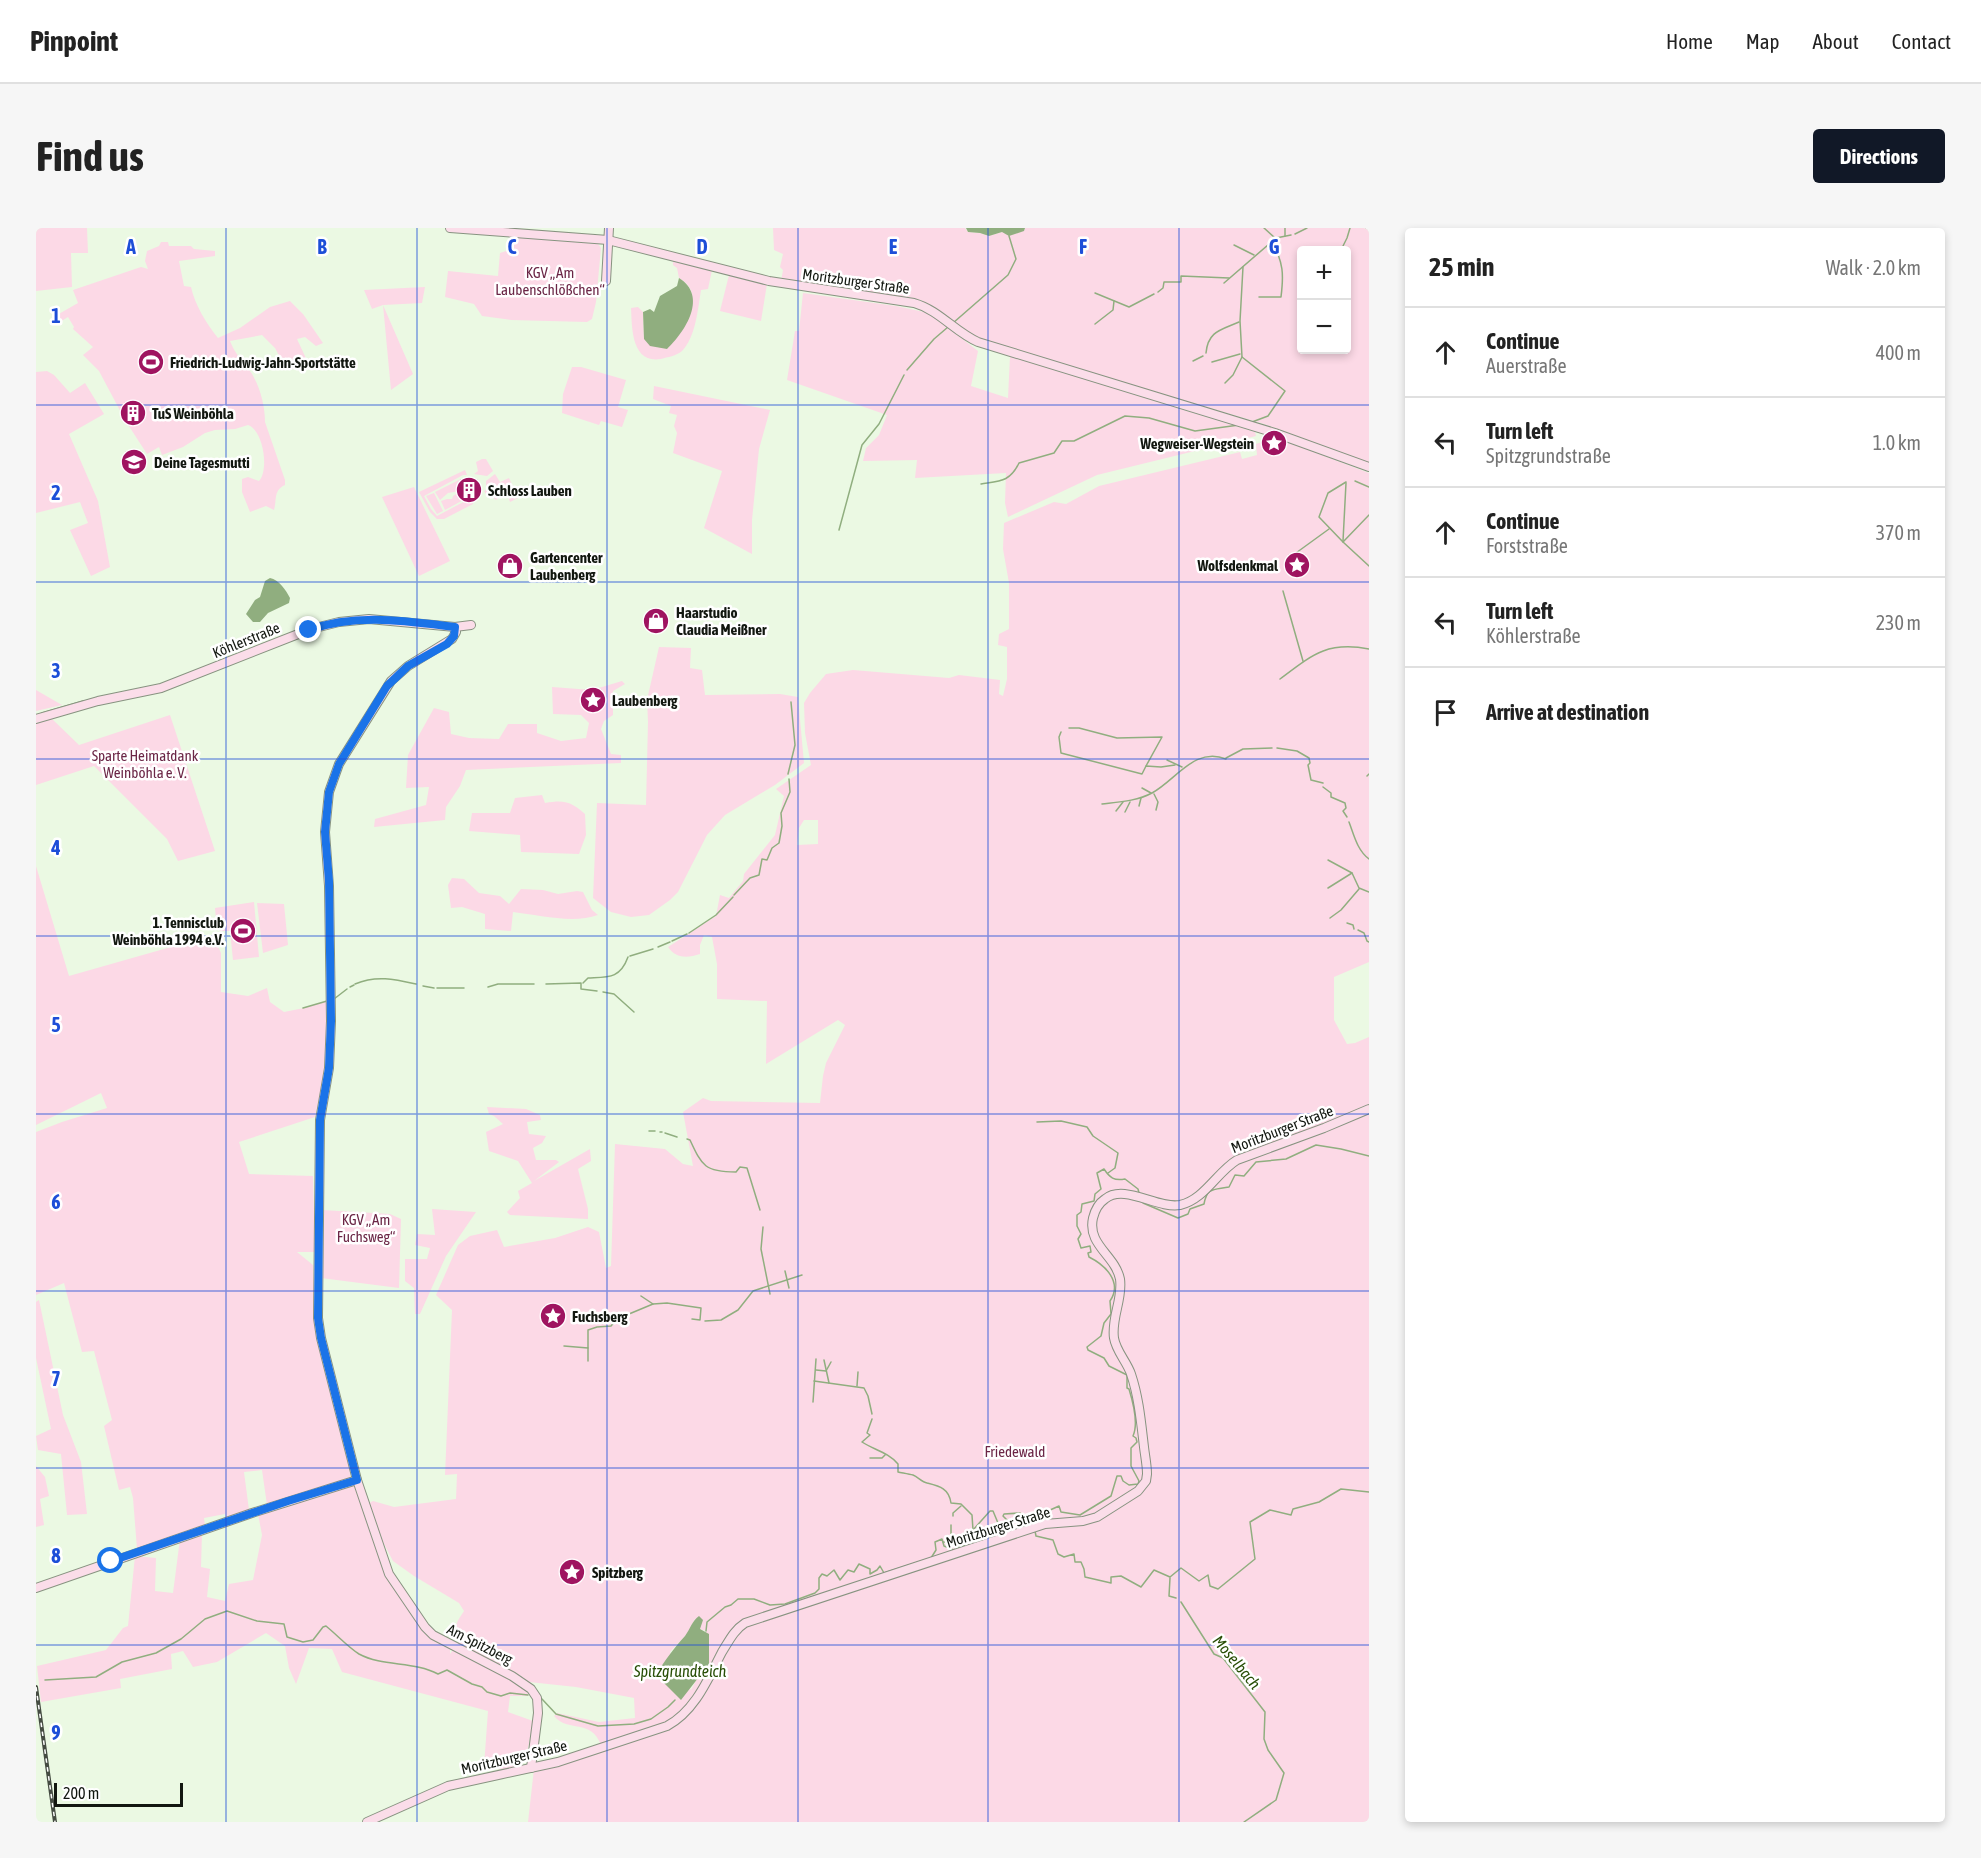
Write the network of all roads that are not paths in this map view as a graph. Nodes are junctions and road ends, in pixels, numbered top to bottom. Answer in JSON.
{"nodes":[{"id":1,"x":450,"y":228,"type":"edge"},
{"id":2,"x":609,"y":228,"type":"edge"},
{"id":3,"x":608,"y":240,"type":"junction"},
{"id":4,"x":606,"y":280,"type":"dead end"},
{"id":5,"x":1369,"y":467,"type":"edge"},
{"id":6,"x":471,"y":625,"type":"dead end"},
{"id":7,"x":455,"y":627,"type":"junction"},
{"id":8,"x":36,"y":719,"type":"edge"},
{"id":9,"x":1369,"y":1109,"type":"edge"},
{"id":10,"x":357,"y":1480,"type":"junction"},
{"id":11,"x":36,"y":1588,"type":"edge"},
{"id":12,"x":531,"y":1768,"type":"junction"},
{"id":13,"x":367,"y":1822,"type":"edge"}],
"edges":[{"from":1,"to":3,"type":"street","name":"Moritzburger Straße"},
{"from":2,"to":3,"type":"street"},
{"from":3,"to":4,"type":"street"},
{"from":3,"to":5,"type":"street","name":"Moritzburger Straße"},
{"from":6,"to":7,"type":"street","name":"Köhlerstraße"},
{"from":7,"to":8,"type":"street","name":"Köhlerstraße"},
{"from":7,"to":10,"type":"street"},
{"from":9,"to":12,"type":"street","name":"Moritzburger Straße"},
{"from":10,"to":11,"type":"street"},
{"from":10,"to":12,"type":"street","name":"Am Spitzberg"},
{"from":12,"to":13,"type":"street","name":"Moritzburger Straße"}]}
